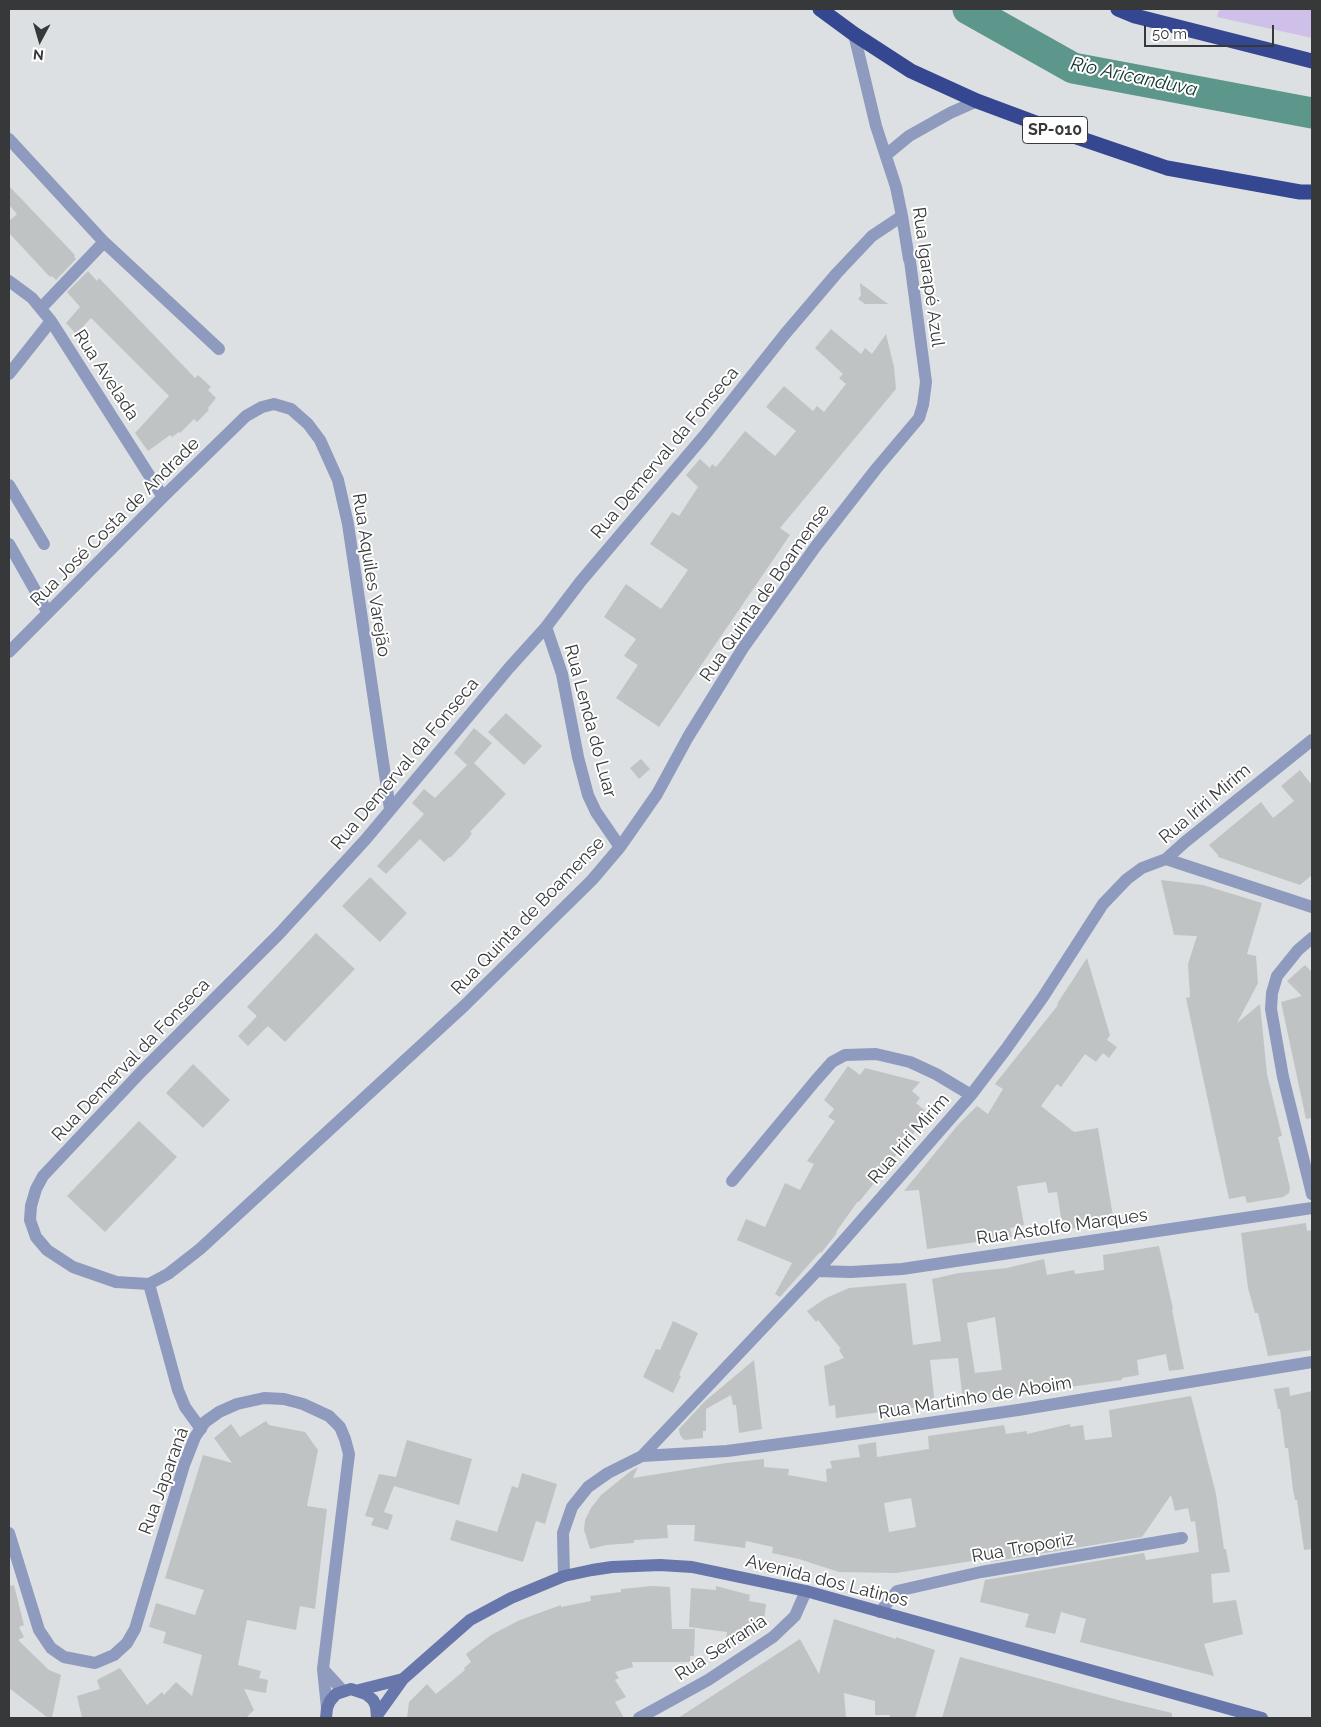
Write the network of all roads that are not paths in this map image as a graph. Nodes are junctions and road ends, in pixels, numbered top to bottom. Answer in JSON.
{"nodes":[{"id":1,"x":820,"y":9,"type":"edge"},
{"id":2,"x":1118,"y":9,"type":"edge"},
{"id":3,"x":854,"y":34,"type":"junction"},
{"id":4,"x":1312,"y":61,"type":"edge"},
{"id":5,"x":977,"y":101,"type":"junction"},
{"id":6,"x":9,"y":139,"type":"edge"},
{"id":7,"x":886,"y":155,"type":"junction"},
{"id":8,"x":1312,"y":192,"type":"edge"},
{"id":9,"x":902,"y":216,"type":"junction"},
{"id":10,"x":104,"y":242,"type":"junction"},
{"id":11,"x":9,"y":281,"type":"edge"},
{"id":12,"x":41,"y":308,"type":"junction"},
{"id":13,"x":51,"y":320,"type":"junction"},
{"id":14,"x":219,"y":349,"type":"dead end"},
{"id":15,"x":9,"y":374,"type":"edge"},
{"id":16,"x":923,"y":405,"type":"joint"},
{"id":17,"x":246,"y":416,"type":"joint"},
{"id":18,"x":9,"y":485,"type":"edge"},
{"id":19,"x":163,"y":497,"type":"junction"},
{"id":20,"x":9,"y":544,"type":"edge"},
{"id":21,"x":44,"y":544,"type":"dead end"},
{"id":22,"x":48,"y":613,"type":"junction"},
{"id":23,"x":546,"y":626,"type":"junction"},
{"id":24,"x":9,"y":652,"type":"edge"},
{"id":25,"x":1312,"y":740,"type":"edge"},
{"id":26,"x":390,"y":810,"type":"junction"},
{"id":27,"x":620,"y":847,"type":"junction"},
{"id":28,"x":1166,"y":860,"type":"junction"},
{"id":29,"x":1312,"y":907,"type":"edge"},
{"id":30,"x":1312,"y":938,"type":"edge"},
{"id":31,"x":971,"y":1095,"type":"junction"},
{"id":32,"x":732,"y":1181,"type":"dead end"},
{"id":33,"x":1312,"y":1194,"type":"edge"},
{"id":34,"x":1312,"y":1208,"type":"edge"},
{"id":35,"x":817,"y":1271,"type":"junction"},
{"id":36,"x":149,"y":1284,"type":"junction"},
{"id":37,"x":1312,"y":1362,"type":"edge"},
{"id":38,"x":200,"y":1429,"type":"junction"},
{"id":39,"x":642,"y":1456,"type":"junction"},
{"id":40,"x":9,"y":1533,"type":"edge"},
{"id":41,"x":1182,"y":1538,"type":"dead end"},
{"id":42,"x":564,"y":1576,"type":"junction"},
{"id":43,"x":806,"y":1591,"type":"junction"},
{"id":44,"x":880,"y":1612,"type":"junction"},
{"id":45,"x":323,"y":1669,"type":"junction"},
{"id":46,"x":403,"y":1679,"type":"junction"},
{"id":47,"x":359,"y":1690,"type":"junction"},
{"id":48,"x":343,"y":1691,"type":"junction"},
{"id":49,"x":326,"y":1713,"type":"edge"},
{"id":50,"x":378,"y":1716,"type":"edge"},
{"id":51,"x":639,"y":1718,"type":"edge"},
{"id":52,"x":1262,"y":1718,"type":"edge"}],
"edges":[{"from":1,"to":3,"type":"highway","number":"SP-010"},
{"from":2,"to":4,"type":"highway"},
{"from":3,"to":5,"type":"highway","number":"SP-010"},
{"from":3,"to":7,"type":"street","name":"Rua Igarapé Azul"},
{"from":5,"to":7,"type":"street"},
{"from":5,"to":8,"type":"highway","number":"SP-010"},
{"from":6,"to":10,"type":"street"},
{"from":7,"to":9,"type":"street","name":"Rua Igarapé Azul"},
{"from":9,"to":16,"type":"street","name":"Rua Igarapé Azul"},
{"from":9,"to":23,"type":"street","name":"Rua Demerval da Fonseca"},
{"from":10,"to":12,"type":"street"},
{"from":10,"to":14,"type":"street"},
{"from":11,"to":12,"type":"street","name":"Rua Avelada"},
{"from":12,"to":13,"type":"street","name":"Rua Avelada"},
{"from":13,"to":15,"type":"street"},
{"from":13,"to":19,"type":"street","name":"Rua Avelada"},
{"from":16,"to":27,"type":"street","name":"Rua Quinta de Boamense"},
{"from":17,"to":19,"type":"street","name":"Rua José Costa de Andrade"},
{"from":17,"to":26,"type":"street","name":"Rua Aquiles Varejão"},
{"from":18,"to":21,"type":"street"},
{"from":19,"to":22,"type":"street","name":"Rua José Costa de Andrade"},
{"from":20,"to":22,"type":"street"},
{"from":22,"to":24,"type":"street","name":"Rua José Costa de Andrade"},
{"from":23,"to":26,"type":"street","name":"Rua Demerval da Fonseca"},
{"from":23,"to":27,"type":"street","name":"Rua Lenda do Luar"},
{"from":25,"to":28,"type":"street","name":"Rua Iriri Mirim"},
{"from":26,"to":36,"type":"street","name":"Rua Demerval da Fonseca"},
{"from":27,"to":36,"type":"street","name":"Rua Quinta de Boamense"},
{"from":28,"to":29,"type":"street"},
{"from":28,"to":31,"type":"street","name":"Rua Iriri Mirim"},
{"from":30,"to":33,"type":"street"},
{"from":31,"to":32,"type":"street"},
{"from":31,"to":35,"type":"street","name":"Rua Iriri Mirim"},
{"from":34,"to":35,"type":"street","name":"Rua Astolfo Marques"},
{"from":35,"to":39,"type":"street","name":"Rua Iriri Mirim"},
{"from":36,"to":38,"type":"street"},
{"from":37,"to":39,"type":"street","name":"Rua Martinho de Aboim"},
{"from":38,"to":40,"type":"street","name":"Rua Japaraná"},
{"from":38,"to":45,"type":"street","name":"Rua Japaraná"},
{"from":39,"to":42,"type":"street","name":"Rua Iriri Mirim"},
{"from":41,"to":44,"type":"street","name":"Rua Troporiz"},
{"from":42,"to":43,"type":"main road","name":"Avenida dos Latinos"},
{"from":42,"to":46,"type":"main road","name":"Avenida dos Latinos"},
{"from":43,"to":44,"type":"main road","name":"Avenida dos Latinos"},
{"from":43,"to":51,"type":"street","name":"Rua Serrania"},
{"from":44,"to":52,"type":"main road","name":"Avenida dos Latinos"},
{"from":45,"to":48,"type":"street"},
{"from":45,"to":49,"type":"street","name":"Rua Japaraná"},
{"from":46,"to":47,"type":"main road","name":"Avenida dos Latinos"},
{"from":46,"to":50,"type":"main road","name":"Avenida dos Latinos"},
{"from":47,"to":48,"type":"main road","name":"Avenida dos Latinos"},
{"from":47,"to":50,"type":"main road","name":"Avenida dos Latinos"},
{"from":48,"to":49,"type":"main road"}]}
